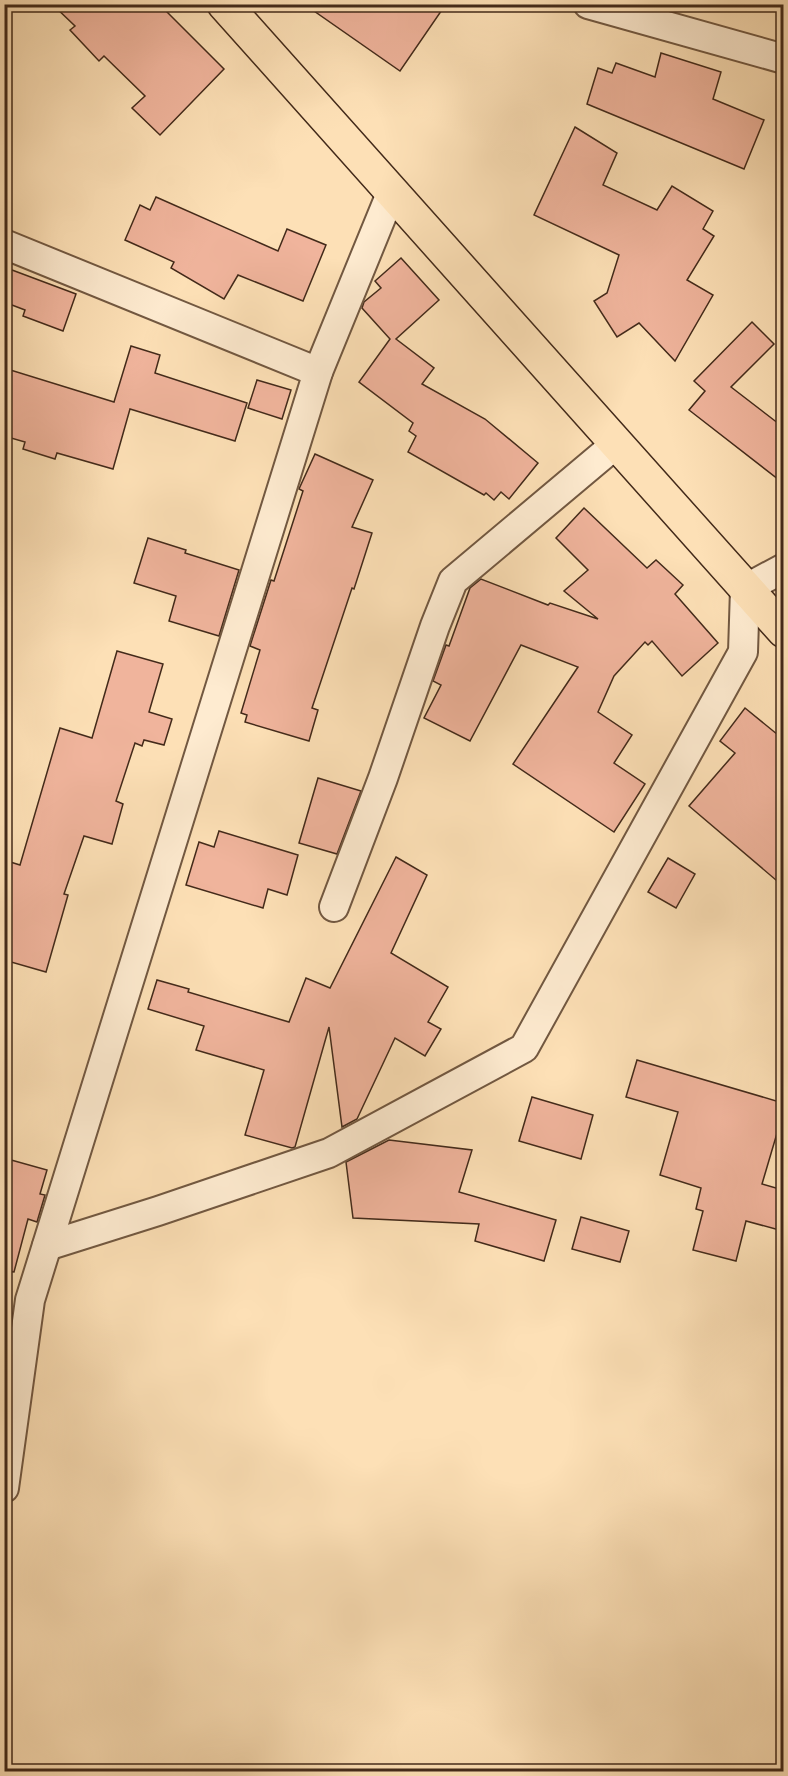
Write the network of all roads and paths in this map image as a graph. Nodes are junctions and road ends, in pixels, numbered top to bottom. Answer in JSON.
{"nodes":[{"id":1,"x":224,"y":4,"type":"edge"},
{"id":2,"x":588,"y":4,"type":"edge"},
{"id":3,"x":783,"y":59,"type":"edge"},
{"id":4,"x":392,"y":192,"type":"junction"},
{"id":5,"x":4,"y":244,"type":"edge"},
{"id":6,"x":318,"y":372,"type":"junction"},
{"id":7,"x":616,"y":444,"type":"junction"},
{"id":8,"x":783,"y":568,"type":"edge"},
{"id":9,"x":745,"y":589,"type":"junction"},
{"id":10,"x":783,"y":631,"type":"edge"},
{"id":11,"x":334,"y":907,"type":"dead end"},
{"id":12,"x":47,"y":1246,"type":"junction"},
{"id":13,"x":4,"y":1488,"type":"edge"}],
"edges":[{"from":1,"to":4,"type":"main road"},
{"from":2,"to":3,"type":"street"},
{"from":4,"to":6,"type":"street"},
{"from":4,"to":7,"type":"main road"},
{"from":5,"to":6,"type":"street"},
{"from":6,"to":12,"type":"street"},
{"from":7,"to":9,"type":"main road"},
{"from":7,"to":11,"type":"street"},
{"from":8,"to":9,"type":"street"},
{"from":9,"to":10,"type":"main road"},
{"from":9,"to":12,"type":"street"},
{"from":12,"to":13,"type":"street"}]}
